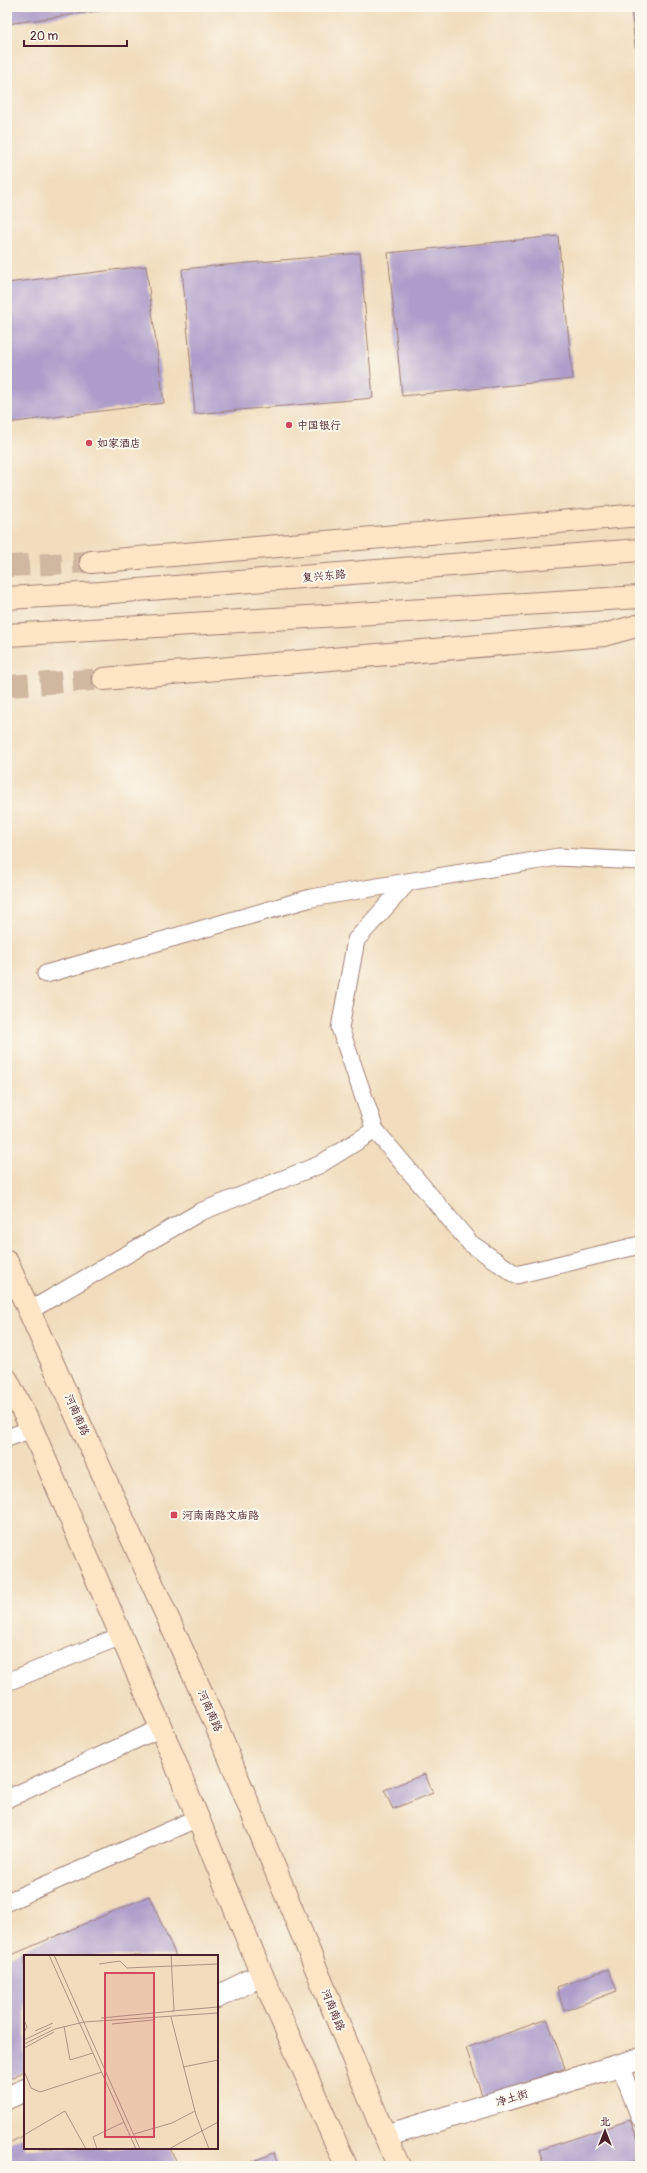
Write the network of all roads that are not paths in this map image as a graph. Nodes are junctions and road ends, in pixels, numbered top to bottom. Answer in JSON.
{"nodes":[{"id":1,"x":640,"y":515,"type":"edge"},
{"id":2,"x":640,"y":550,"type":"edge"},
{"id":3,"x":91,"y":562,"type":"tunnel mouth"},
{"id":4,"x":640,"y":596,"type":"edge"},
{"id":5,"x":7,"y":598,"type":"edge"},
{"id":6,"x":640,"y":626,"type":"edge"},
{"id":7,"x":7,"y":636,"type":"edge"},
{"id":8,"x":104,"y":679,"type":"tunnel mouth"},
{"id":9,"x":640,"y":861,"type":"edge"},
{"id":10,"x":408,"y":882,"type":"junction"},
{"id":11,"x":46,"y":974,"type":"dead end"},
{"id":12,"x":375,"y":1130,"type":"junction"},
{"id":13,"x":640,"y":1245,"type":"edge"},
{"id":14,"x":7,"y":1262,"type":"edge"},
{"id":15,"x":29,"y":1310,"type":"junction"},
{"id":16,"x":7,"y":1380,"type":"edge"},
{"id":17,"x":32,"y":1429,"type":"junction"},
{"id":18,"x":7,"y":1438,"type":"edge"},
{"id":19,"x":121,"y":1636,"type":"junction"},
{"id":20,"x":7,"y":1682,"type":"edge"},
{"id":21,"x":161,"y":1728,"type":"junction"},
{"id":22,"x":7,"y":1799,"type":"edge"},
{"id":23,"x":198,"y":1818,"type":"junction"},
{"id":24,"x":7,"y":1902,"type":"edge"},
{"id":25,"x":262,"y":1975,"type":"junction"},
{"id":26,"x":218,"y":1996,"type":"edge"},
{"id":27,"x":630,"y":2062,"type":"edge"},
{"id":28,"x":24,"y":2090,"type":"edge"},
{"id":29,"x":7,"y":2098,"type":"edge"},
{"id":30,"x":640,"y":2118,"type":"edge"},
{"id":31,"x":385,"y":2136,"type":"junction"},
{"id":32,"x":346,"y":2166,"type":"edge"},
{"id":33,"x":399,"y":2166,"type":"edge"}],
"edges":[{"from":1,"to":3,"type":"main road"},
{"from":2,"to":5,"type":"main road","name":"复兴东路"},
{"from":4,"to":7,"type":"main road"},
{"from":6,"to":8,"type":"main road"},
{"from":9,"to":10,"type":"lane"},
{"from":10,"to":11,"type":"lane"},
{"from":10,"to":12,"type":"lane"},
{"from":12,"to":13,"type":"lane"},
{"from":12,"to":15,"type":"lane"},
{"from":14,"to":15,"type":"main road","name":"河南南路"},
{"from":15,"to":31,"type":"main road","name":"河南南路"},
{"from":16,"to":17,"type":"main road"},
{"from":17,"to":18,"type":"lane"},
{"from":17,"to":19,"type":"main road"},
{"from":19,"to":20,"type":"lane"},
{"from":19,"to":21,"type":"main road"},
{"from":21,"to":22,"type":"lane"},
{"from":21,"to":23,"type":"main road"},
{"from":23,"to":24,"type":"lane"},
{"from":23,"to":25,"type":"main road"},
{"from":25,"to":26,"type":"street"},
{"from":25,"to":32,"type":"main road"},
{"from":27,"to":30,"type":"lane"},
{"from":27,"to":31,"type":"street","name":"净土街"},
{"from":28,"to":29,"type":"street"},
{"from":31,"to":33,"type":"main road","name":"河南南路"}]}
